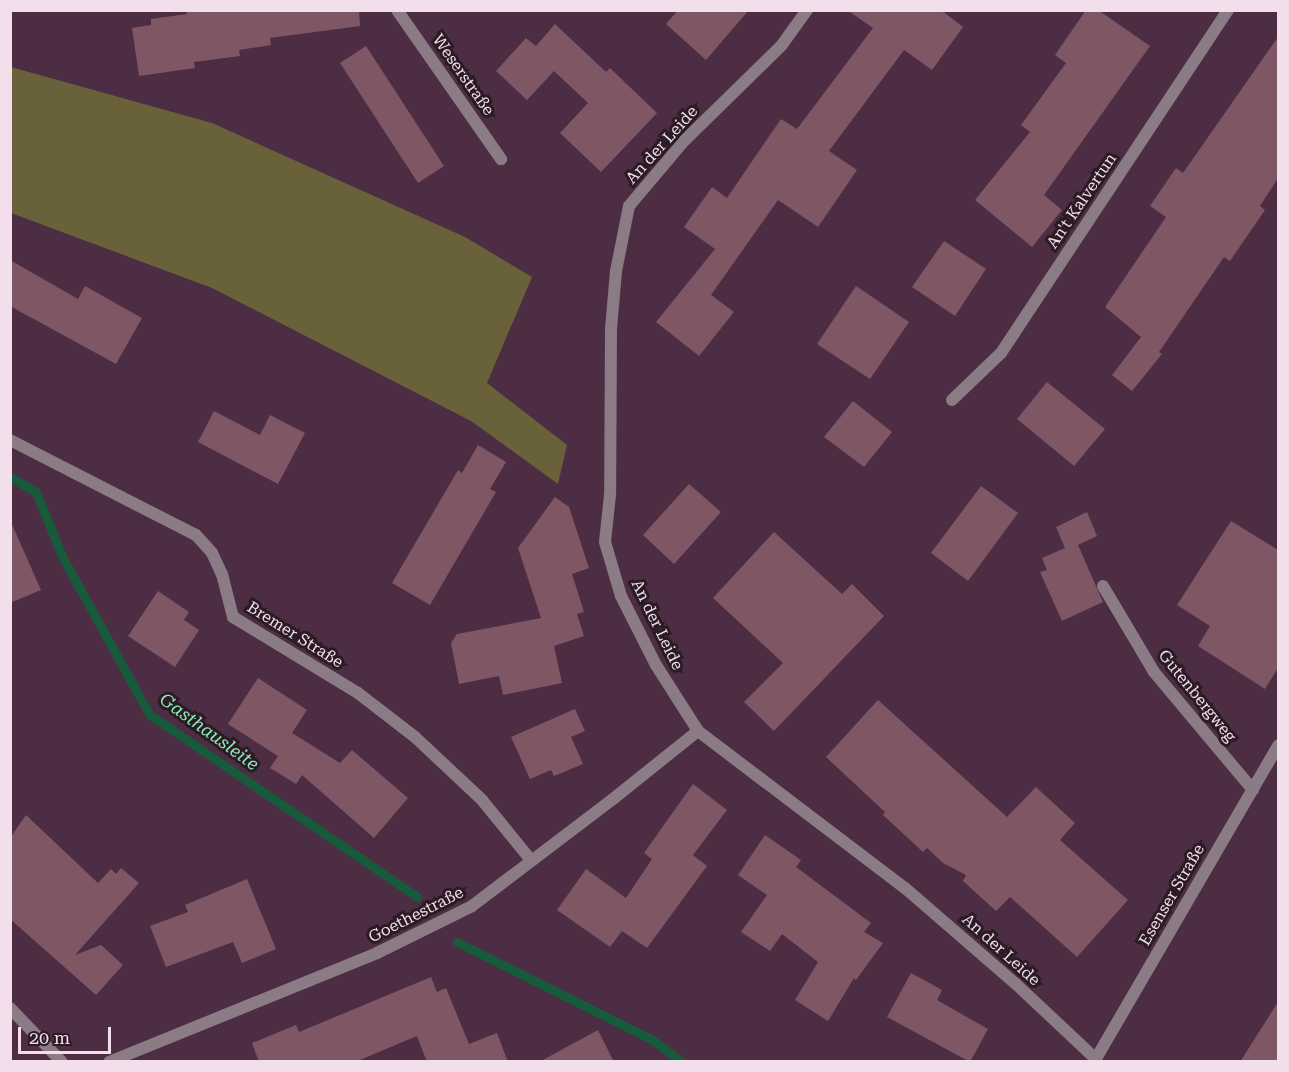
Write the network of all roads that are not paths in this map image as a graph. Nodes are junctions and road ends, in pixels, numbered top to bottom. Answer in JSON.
{"nodes":[{"id":1,"x":397,"y":10,"type":"edge"},
{"id":2,"x":807,"y":10,"type":"edge"},
{"id":3,"x":1228,"y":10,"type":"edge"},
{"id":4,"x":501,"y":159,"type":"dead end"},
{"id":5,"x":952,"y":400,"type":"dead end"},
{"id":6,"x":10,"y":440,"type":"edge"},
{"id":7,"x":1103,"y":586,"type":"dead end"},
{"id":8,"x":698,"y":731,"type":"junction"},
{"id":9,"x":1278,"y":746,"type":"edge"},
{"id":10,"x":1253,"y":790,"type":"junction"},
{"id":11,"x":531,"y":860,"type":"junction"},
{"id":12,"x":10,"y":1008,"type":"edge"},
{"id":13,"x":1095,"y":1060,"type":"edge"},
{"id":14,"x":62,"y":1062,"type":"edge"},
{"id":15,"x":109,"y":1062,"type":"edge"}],
"edges":[{"from":1,"to":4,"type":"street","name":"Weserstraße"},
{"from":2,"to":8,"type":"street","name":"An der Leide"},
{"from":3,"to":5,"type":"street","name":"An't Kalvertun"},
{"from":6,"to":11,"type":"street","name":"Bremer Straße"},
{"from":7,"to":10,"type":"street","name":"Gutenbergweg"},
{"from":8,"to":11,"type":"street","name":"Goethestraße"},
{"from":8,"to":13,"type":"street","name":"An der Leide"},
{"from":9,"to":10,"type":"street","name":"Esenser Straße"},
{"from":10,"to":13,"type":"street","name":"Esenser Straße"},
{"from":11,"to":15,"type":"street","name":"Goethestraße"},
{"from":12,"to":14,"type":"street"}]}
